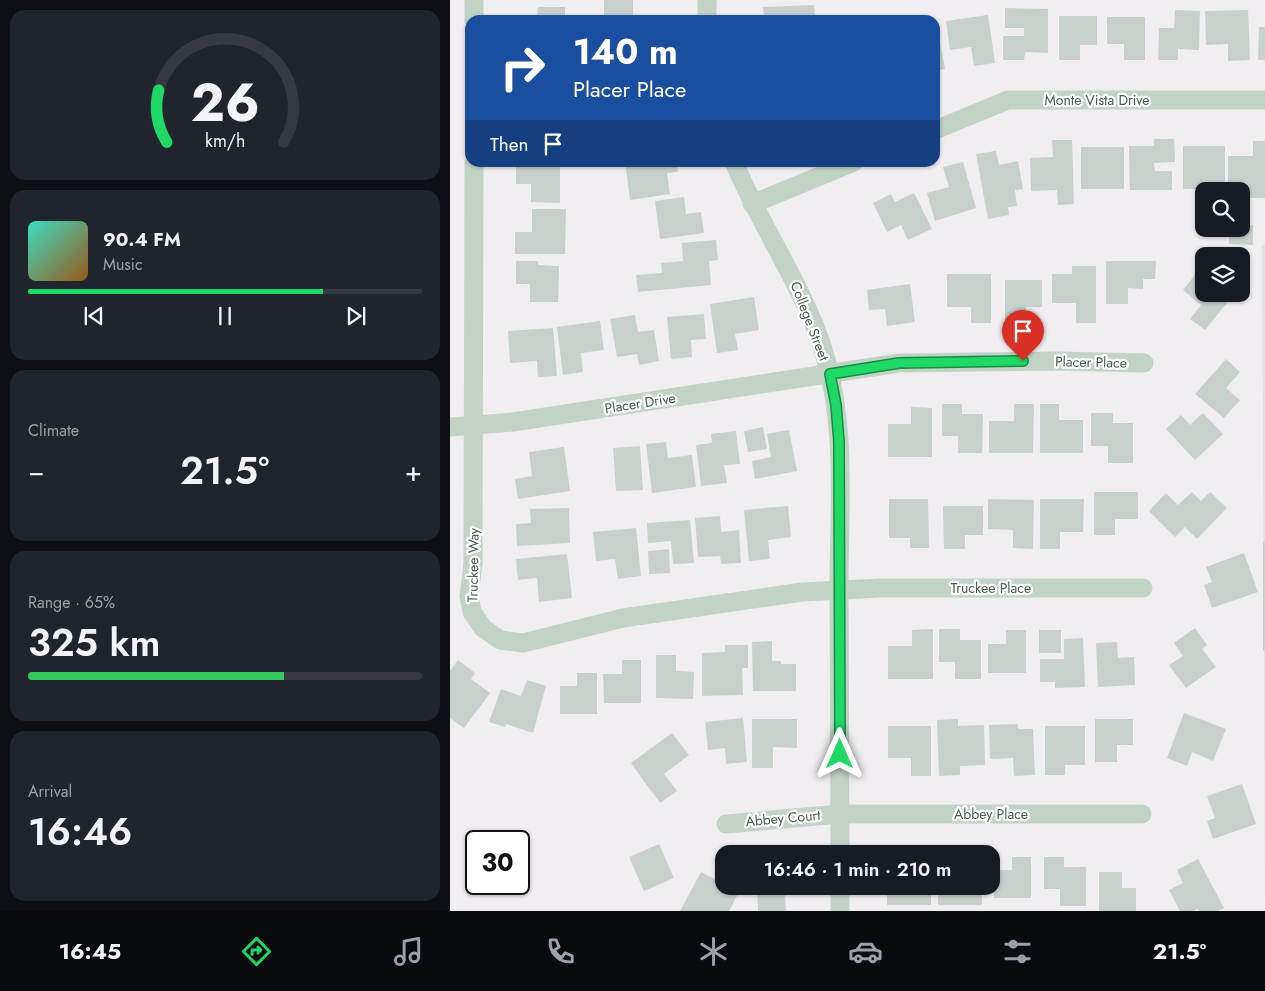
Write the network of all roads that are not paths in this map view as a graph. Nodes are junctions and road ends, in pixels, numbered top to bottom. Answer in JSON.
{"nodes":[{"id":1,"x":474,"y":0,"type":"edge"},
{"id":2,"x":707,"y":0,"type":"edge"},
{"id":3,"x":474,"y":15,"type":"edge"},
{"id":4,"x":707,"y":15,"type":"edge"},
{"id":5,"x":1265,"y":100,"type":"edge"},
{"id":6,"x":940,"y":128,"type":"edge"},
{"id":7,"x":474,"y":167,"type":"edge"},
{"id":8,"x":736,"y":167,"type":"edge"},
{"id":9,"x":842,"y":167,"type":"edge"},
{"id":10,"x":752,"y":204,"type":"junction"},
{"id":11,"x":1144,"y":364,"type":"dead end"},
{"id":12,"x":830,"y":374,"type":"junction"},
{"id":13,"x":474,"y":426,"type":"junction"},
{"id":14,"x":450,"y":427,"type":"edge"},
{"id":15,"x":1143,"y":588,"type":"dead end"},
{"id":16,"x":839,"y":590,"type":"junction"},
{"id":17,"x":840,"y":814,"type":"junction"},
{"id":18,"x":1142,"y":814,"type":"dead end"},
{"id":19,"x":726,"y":824,"type":"dead end"},
{"id":20,"x":840,"y":845,"type":"edge"},
{"id":21,"x":840,"y":895,"type":"edge"},
{"id":22,"x":840,"y":911,"type":"edge"}],
"edges":[{"from":1,"to":3,"type":"street"},
{"from":2,"to":4,"type":"street"},
{"from":5,"to":6,"type":"street","name":"Monte Vista Drive"},
{"from":7,"to":13,"type":"street","name":"Truckee Way"},
{"from":8,"to":10,"type":"street","name":"College Street"},
{"from":9,"to":10,"type":"street"},
{"from":10,"to":12,"type":"street","name":"College Street"},
{"from":11,"to":12,"type":"street","name":"Placer Place"},
{"from":12,"to":13,"type":"street","name":"Placer Drive"},
{"from":12,"to":16,"type":"street","name":"College Street"},
{"from":13,"to":14,"type":"street","name":"Placer Drive"},
{"from":13,"to":16,"type":"street","name":"Truckee Way"},
{"from":15,"to":16,"type":"street","name":"Truckee Place"},
{"from":16,"to":17,"type":"street","name":"College Street"},
{"from":17,"to":18,"type":"street","name":"Abbey Place"},
{"from":17,"to":19,"type":"street","name":"Abbey Court"},
{"from":17,"to":20,"type":"street","name":"College Street"},
{"from":21,"to":22,"type":"street"}]}
